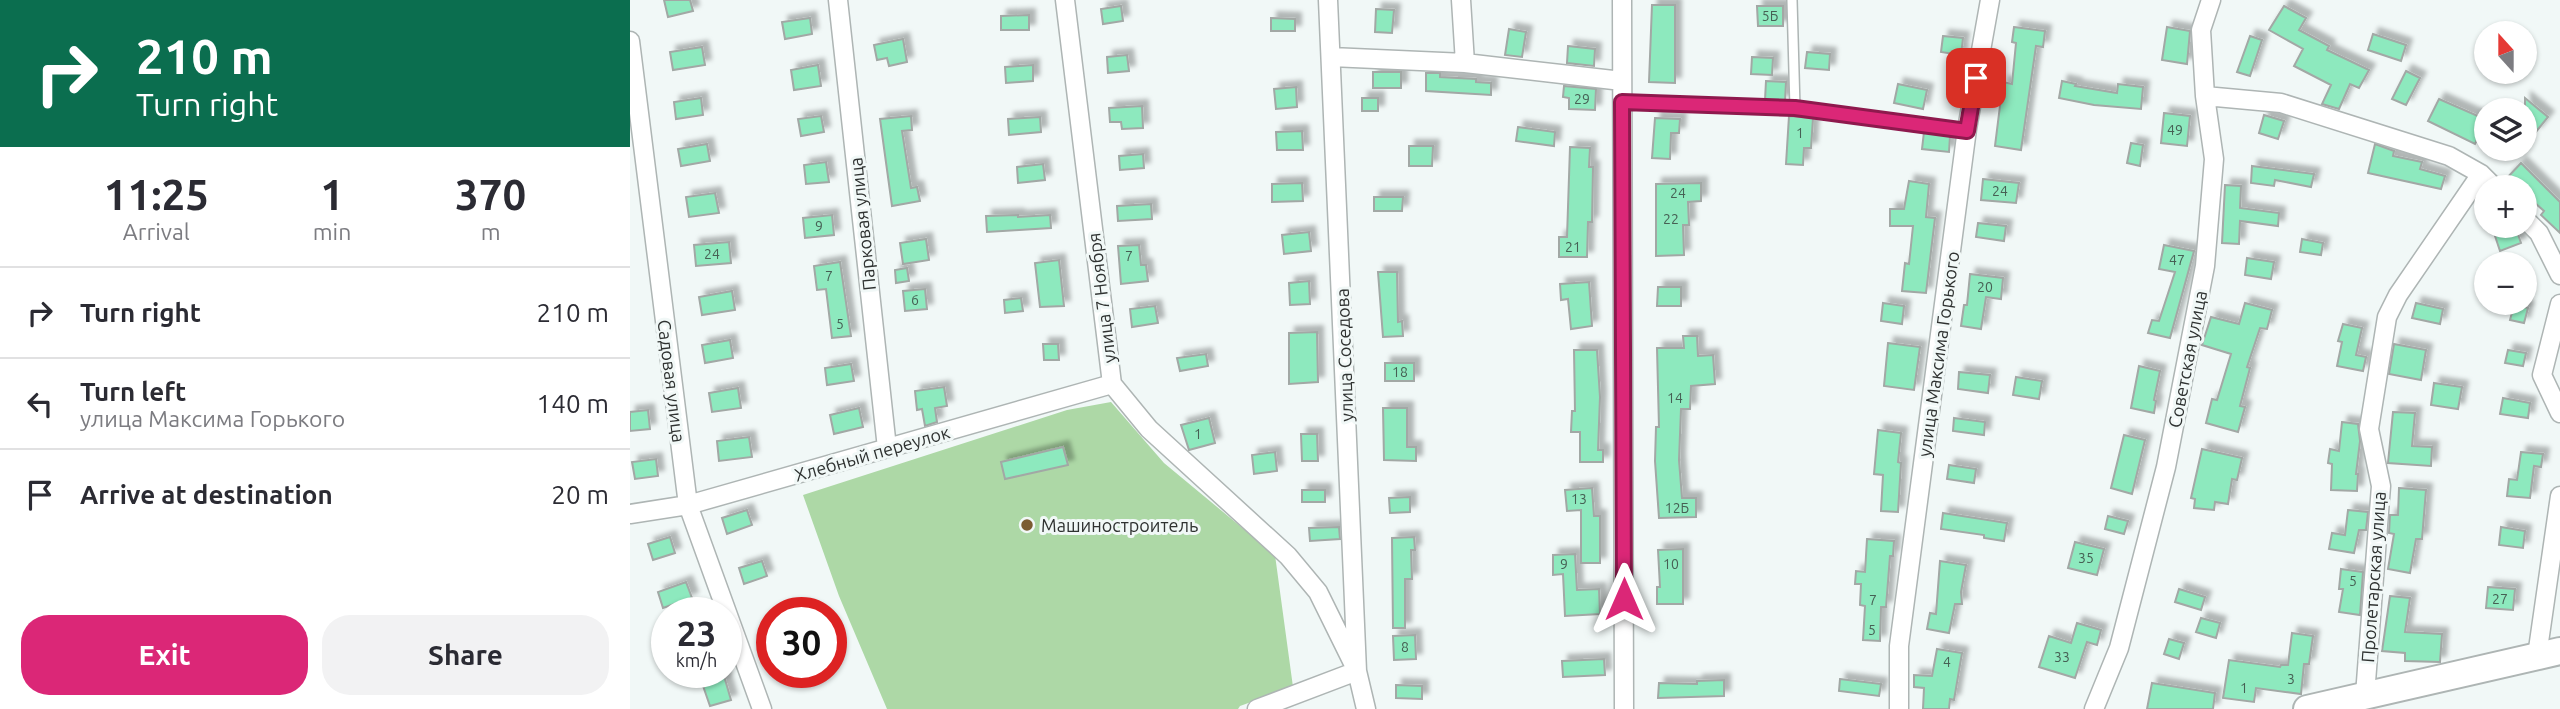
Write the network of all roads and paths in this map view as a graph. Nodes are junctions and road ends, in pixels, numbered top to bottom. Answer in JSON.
{"nodes":[{"id":1,"x":838,"y":0,"type":"edge"},
{"id":2,"x":1065,"y":0,"type":"edge"},
{"id":3,"x":1328,"y":0,"type":"edge"},
{"id":4,"x":1461,"y":0,"type":"edge"},
{"id":5,"x":1622,"y":0,"type":"edge"},
{"id":6,"x":1793,"y":0,"type":"edge"},
{"id":7,"x":1990,"y":0,"type":"edge"},
{"id":8,"x":2211,"y":0,"type":"edge"},
{"id":9,"x":630,"y":41,"type":"edge"},
{"id":10,"x":1331,"y":57,"type":"junction"},
{"id":11,"x":1465,"y":63,"type":"junction"},
{"id":12,"x":1622,"y":81,"type":"junction"},
{"id":13,"x":2205,"y":96,"type":"junction"},
{"id":14,"x":1622,"y":102,"type":"junction"},
{"id":15,"x":1795,"y":108,"type":"junction"},
{"id":16,"x":1967,"y":131,"type":"junction"},
{"id":17,"x":2481,"y":173,"type":"joint"},
{"id":18,"x":2537,"y":231,"type":"edge"},
{"id":19,"x":2560,"y":275,"type":"edge"},
{"id":20,"x":2560,"y":304,"type":"edge"},
{"id":21,"x":1112,"y":384,"type":"junction"},
{"id":22,"x":2560,"y":412,"type":"edge"},
{"id":23,"x":887,"y":449,"type":"junction"},
{"id":24,"x":2560,"y":496,"type":"edge"},
{"id":25,"x":688,"y":505,"type":"junction"},
{"id":26,"x":630,"y":514,"type":"edge"},
{"id":27,"x":2549,"y":654,"type":"edge"},
{"id":28,"x":1357,"y":671,"type":"junction"},
{"id":29,"x":2365,"y":695,"type":"junction"},
{"id":30,"x":762,"y":709,"type":"edge"},
{"id":31,"x":1257,"y":709,"type":"edge"},
{"id":32,"x":1366,"y":709,"type":"edge"},
{"id":33,"x":1624,"y":709,"type":"edge"},
{"id":34,"x":1899,"y":709,"type":"edge"},
{"id":35,"x":2094,"y":709,"type":"edge"},
{"id":36,"x":2307,"y":709,"type":"edge"}],
"edges":[{"from":1,"to":23,"type":"street","name":"Парковая улица"},
{"from":2,"to":21,"type":"street","name":"улица 7 Ноября"},
{"from":3,"to":10,"type":"street","name":"улица Соседова"},
{"from":4,"to":11,"type":"street"},
{"from":5,"to":12,"type":"street"},
{"from":6,"to":15,"type":"lane"},
{"from":7,"to":16,"type":"street","name":"улица Максима Горького"},
{"from":8,"to":13,"type":"street","name":"Советская улица"},
{"from":9,"to":25,"type":"street","name":"Садовая улица"},
{"from":10,"to":11,"type":"street"},
{"from":10,"to":28,"type":"street","name":"улица Соседова"},
{"from":11,"to":12,"type":"street"},
{"from":12,"to":14,"type":"street"},
{"from":13,"to":17,"type":"street"},
{"from":13,"to":35,"type":"street","name":"Советская улица"},
{"from":14,"to":15,"type":"lane"},
{"from":14,"to":33,"type":"street"},
{"from":15,"to":16,"type":"lane"},
{"from":16,"to":34,"type":"street","name":"улица Максима Горького"},
{"from":17,"to":29,"type":"street","name":"Пролетарская улица"},
{"from":18,"to":19,"type":"street"},
{"from":20,"to":22,"type":"street"},
{"from":21,"to":23,"type":"street","name":"Хлебный переулок"},
{"from":21,"to":28,"type":"street","name":"улица 7 Ноября"},
{"from":23,"to":25,"type":"street","name":"Хлебный переулок"},
{"from":24,"to":27,"type":"street"},
{"from":25,"to":26,"type":"street","name":"Хлебный переулок"},
{"from":25,"to":30,"type":"street","name":"Садовая улица"},
{"from":27,"to":29,"type":"main road"},
{"from":28,"to":31,"type":"street"},
{"from":28,"to":32,"type":"street","name":"улица Соседова"},
{"from":29,"to":36,"type":"main road"}]}
